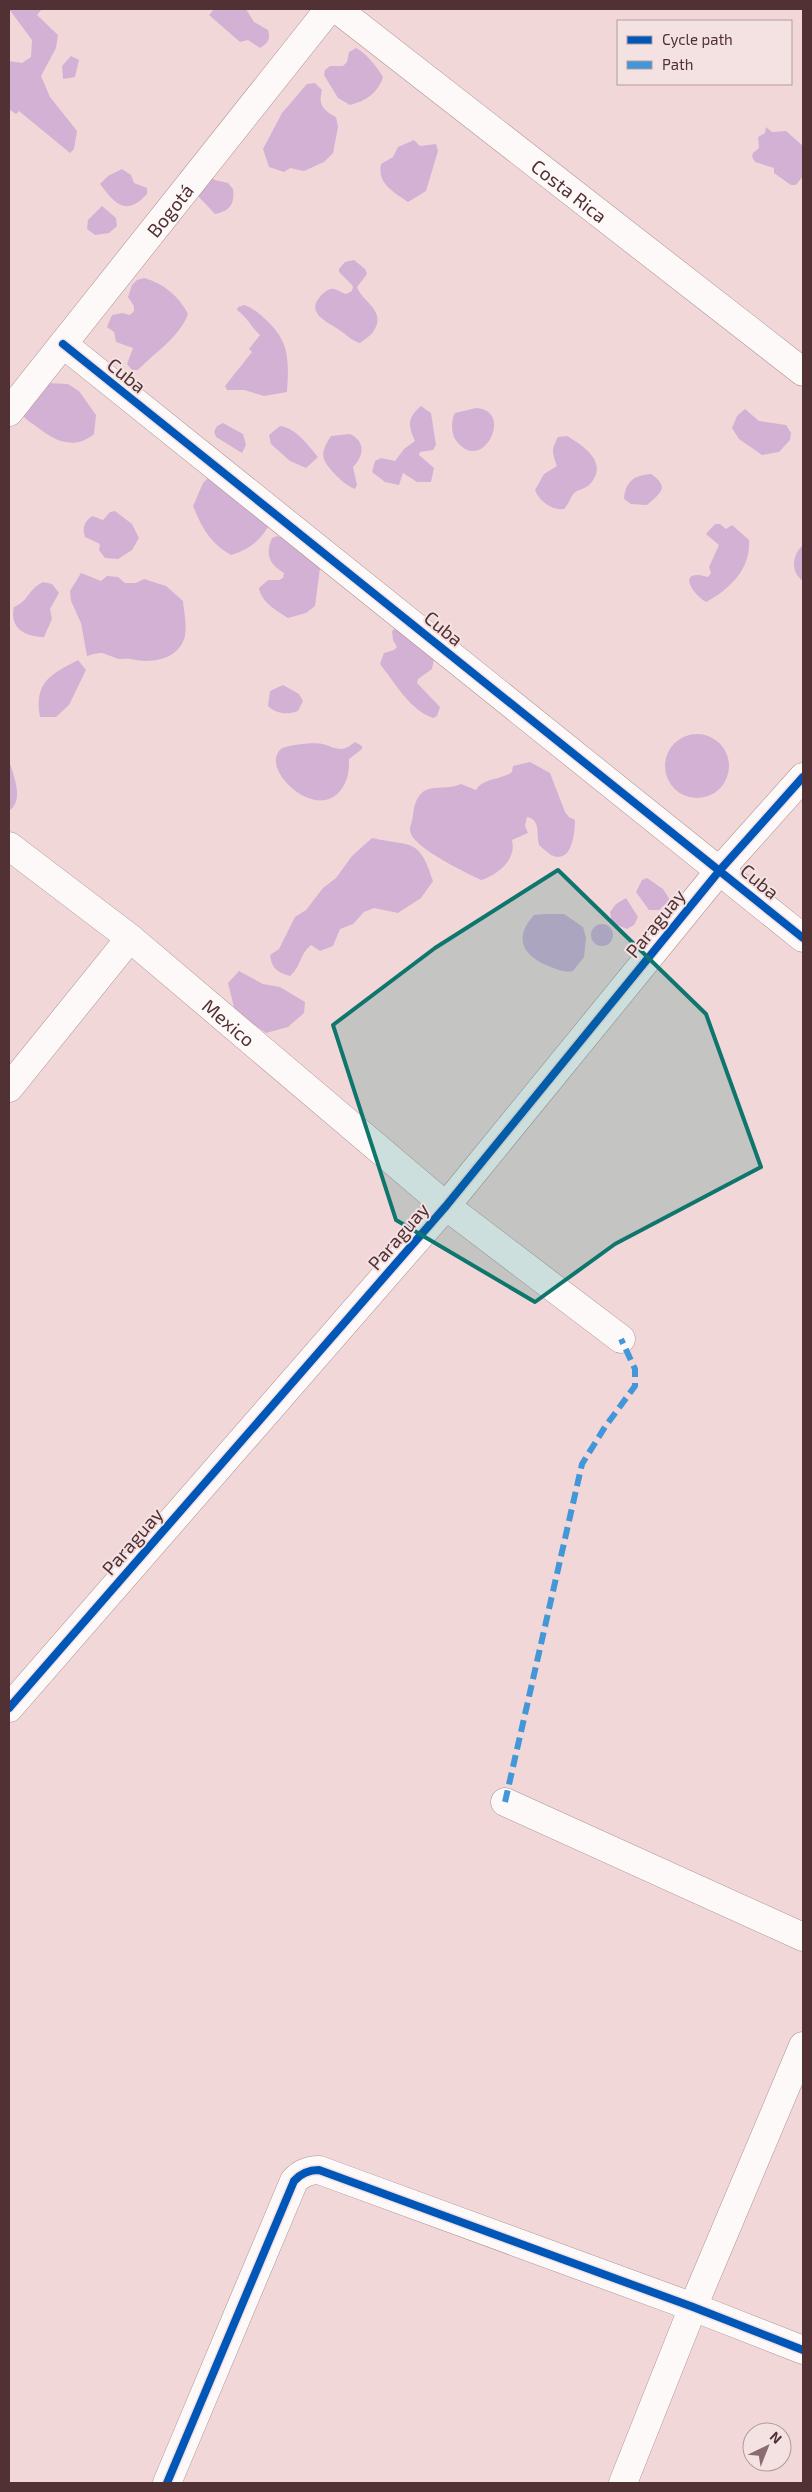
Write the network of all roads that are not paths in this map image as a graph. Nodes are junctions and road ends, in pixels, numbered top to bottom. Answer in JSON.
{"nodes":[{"id":1,"x":329,"y":9,"type":"edge"},
{"id":2,"x":337,"y":9,"type":"edge"},
{"id":3,"x":62,"y":344,"type":"junction"},
{"id":4,"x":803,"y":372,"type":"edge"},
{"id":5,"x":9,"y":412,"type":"edge"},
{"id":6,"x":803,"y":777,"type":"edge"},
{"id":7,"x":9,"y":846,"type":"edge"},
{"id":8,"x":720,"y":870,"type":"junction"},
{"id":9,"x":130,"y":938,"type":"junction"},
{"id":10,"x":803,"y":938,"type":"edge"},
{"id":11,"x":9,"y":1088,"type":"edge"},
{"id":12,"x":446,"y":1206,"type":"junction"},
{"id":13,"x":622,"y":1339,"type":"dead end"},
{"id":14,"x":9,"y":1708,"type":"edge"},
{"id":15,"x":505,"y":1802,"type":"dead end"},
{"id":16,"x":803,"y":1937,"type":"edge"},
{"id":17,"x":803,"y":2046,"type":"edge"},
{"id":18,"x":693,"y":2307,"type":"junction"},
{"id":19,"x":803,"y":2350,"type":"edge"},
{"id":20,"x":167,"y":2483,"type":"edge"},
{"id":21,"x":623,"y":2483,"type":"edge"}],
"edges":[{"from":1,"to":3,"type":"street","name":"Bogotá"},
{"from":2,"to":4,"type":"street","name":"Costa Rica"},
{"from":3,"to":5,"type":"street","name":"Bogotá"},
{"from":3,"to":8,"type":"street","name":"Cuba"},
{"from":6,"to":8,"type":"street","name":"Paraguay"},
{"from":7,"to":9,"type":"street","name":"Mexico"},
{"from":8,"to":10,"type":"street","name":"Cuba"},
{"from":8,"to":12,"type":"street","name":"Paraguay"},
{"from":9,"to":11,"type":"street"},
{"from":9,"to":12,"type":"street","name":"Mexico"},
{"from":12,"to":13,"type":"street","name":"Mexico"},
{"from":12,"to":14,"type":"street","name":"Paraguay"},
{"from":15,"to":16,"type":"street"},
{"from":17,"to":18,"type":"street"},
{"from":18,"to":19,"type":"street"},
{"from":18,"to":20,"type":"street"},
{"from":18,"to":21,"type":"street"}]}
